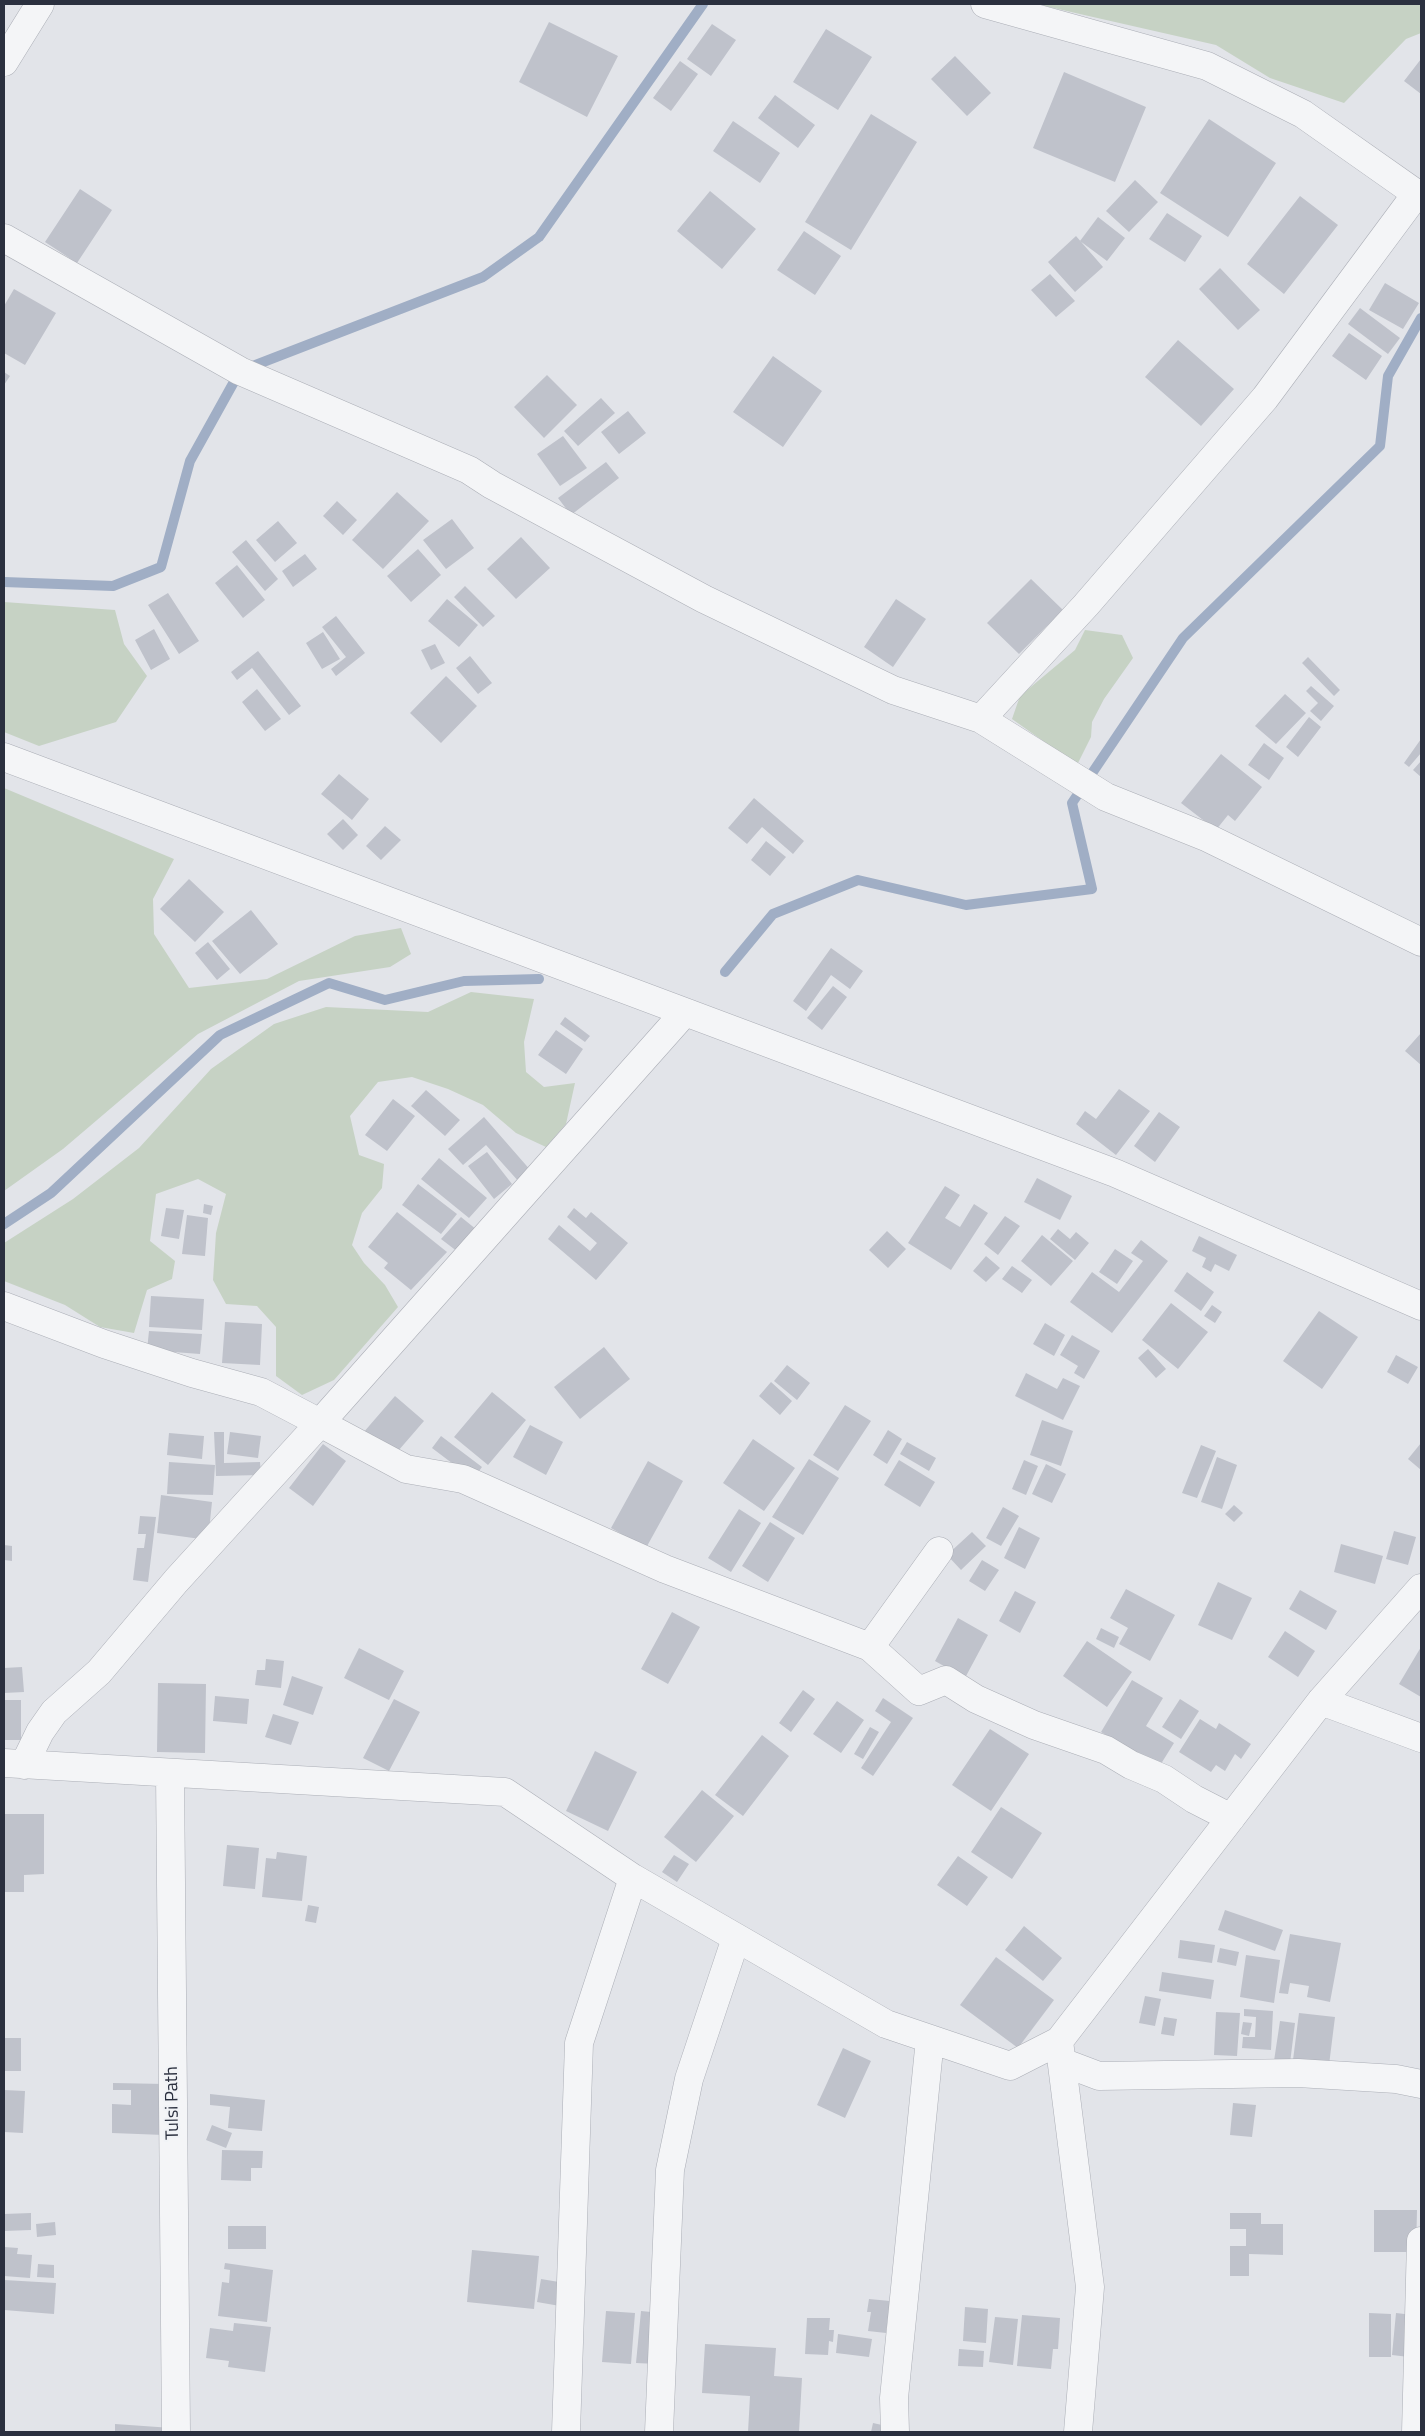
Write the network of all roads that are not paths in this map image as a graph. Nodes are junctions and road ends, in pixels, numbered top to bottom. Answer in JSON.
{"nodes":[{"id":1,"x":40,"y":4,"type":"edge"},
{"id":2,"x":985,"y":4,"type":"edge"},
{"id":3,"x":4,"y":62,"type":"edge"},
{"id":4,"x":1419,"y":195,"type":"edge"},
{"id":5,"x":4,"y":238,"type":"edge"},
{"id":6,"x":980,"y":719,"type":"junction"},
{"id":7,"x":4,"y":757,"type":"edge"},
{"id":8,"x":1421,"y":942,"type":"edge"},
{"id":9,"x":685,"y":1012,"type":"junction"},
{"id":10,"x":4,"y":1306,"type":"edge"},
{"id":11,"x":1421,"y":1306,"type":"edge"},
{"id":12,"x":320,"y":1423,"type":"junction"},
{"id":13,"x":939,"y":1551,"type":"dead end"},
{"id":14,"x":1421,"y":1588,"type":"edge"},
{"id":15,"x":870,"y":1647,"type":"junction"},
{"id":16,"x":1321,"y":1701,"type":"junction"},
{"id":17,"x":1421,"y":1738,"type":"edge"},
{"id":18,"x":14,"y":1764,"type":"edge"},
{"id":19,"x":170,"y":1773,"type":"junction"},
{"id":20,"x":1231,"y":1818,"type":"junction"},
{"id":21,"x":633,"y":1878,"type":"junction"},
{"id":22,"x":736,"y":1938,"type":"junction"},
{"id":23,"x":930,"y":2039,"type":"junction"},
{"id":24,"x":1061,"y":2051,"type":"junction"},
{"id":25,"x":1421,"y":2084,"type":"edge"},
{"id":26,"x":1421,"y":2241,"type":"edge"},
{"id":27,"x":176,"y":2432,"type":"edge"},
{"id":28,"x":566,"y":2432,"type":"edge"},
{"id":29,"x":659,"y":2432,"type":"edge"},
{"id":30,"x":895,"y":2432,"type":"edge"},
{"id":31,"x":1078,"y":2432,"type":"edge"},
{"id":32,"x":1416,"y":2432,"type":"edge"}],
"edges":[{"from":1,"to":3,"type":"street"},
{"from":2,"to":4,"type":"street"},
{"from":4,"to":6,"type":"street"},
{"from":5,"to":6,"type":"street"},
{"from":6,"to":8,"type":"street"},
{"from":7,"to":9,"type":"street"},
{"from":9,"to":11,"type":"street"},
{"from":9,"to":12,"type":"street"},
{"from":10,"to":12,"type":"street"},
{"from":12,"to":15,"type":"street"},
{"from":12,"to":18,"type":"street"},
{"from":13,"to":15,"type":"street"},
{"from":14,"to":16,"type":"street"},
{"from":15,"to":20,"type":"street"},
{"from":16,"to":17,"type":"street"},
{"from":16,"to":20,"type":"street"},
{"from":18,"to":19,"type":"street"},
{"from":19,"to":21,"type":"street"},
{"from":19,"to":27,"type":"street","name":"Tulsi Path"},
{"from":20,"to":24,"type":"street"},
{"from":21,"to":22,"type":"street"},
{"from":21,"to":28,"type":"street"},
{"from":22,"to":23,"type":"street"},
{"from":22,"to":29,"type":"street"},
{"from":23,"to":24,"type":"street"},
{"from":23,"to":30,"type":"street"},
{"from":24,"to":25,"type":"street"},
{"from":24,"to":31,"type":"street"},
{"from":26,"to":32,"type":"street"}]}
